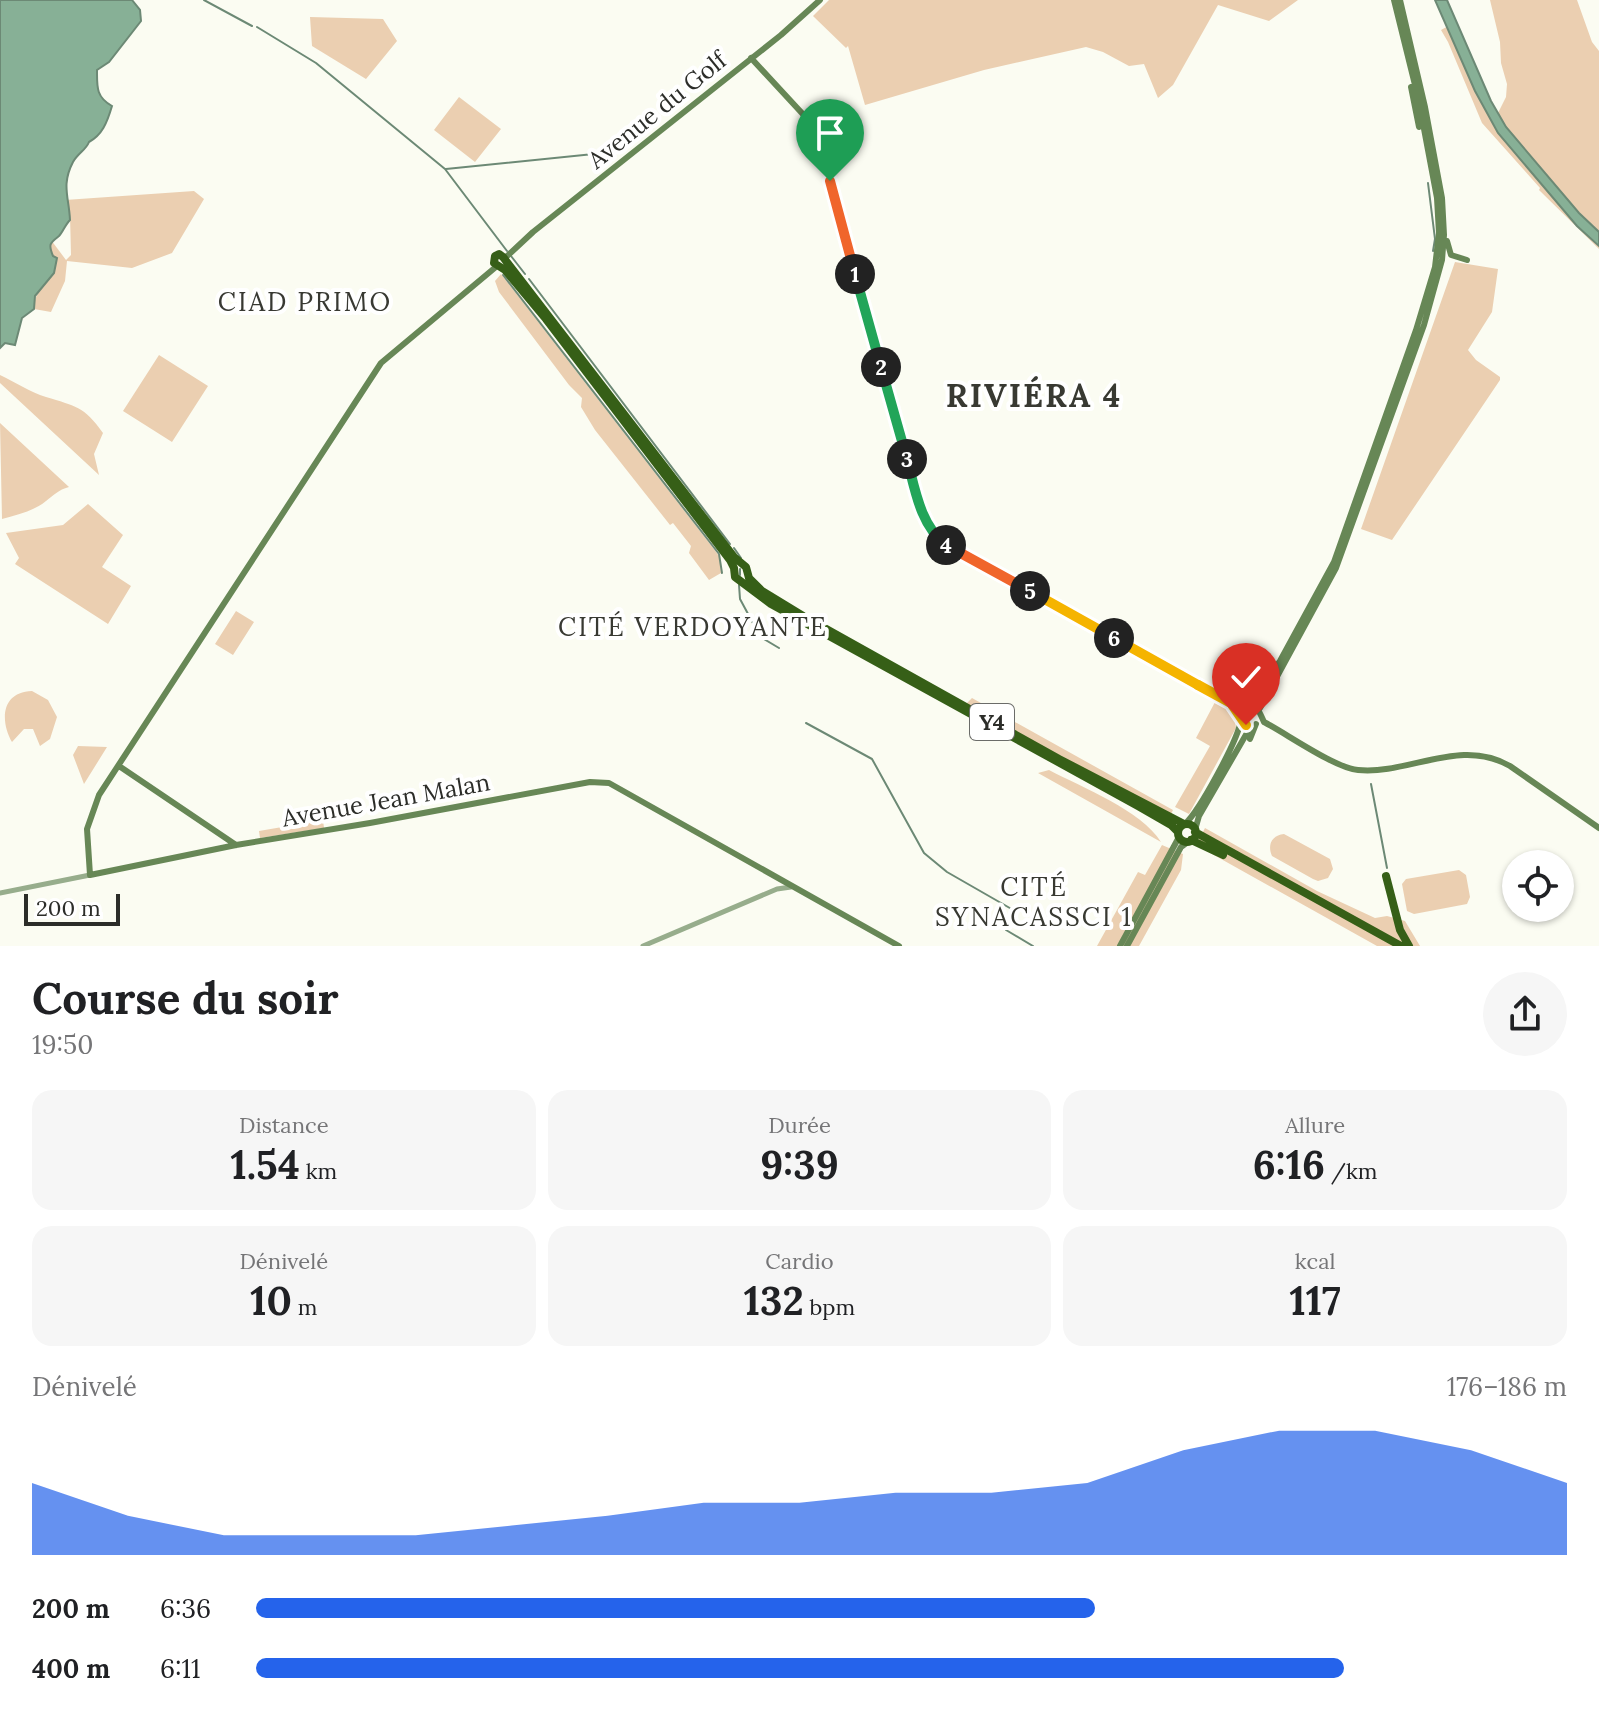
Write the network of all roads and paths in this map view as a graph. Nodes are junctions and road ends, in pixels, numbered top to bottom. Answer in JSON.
{"nodes":[{"id":1,"x":820,"y":0,"type":"edge"},
{"id":2,"x":1397,"y":0,"type":"edge"},
{"id":3,"x":751,"y":58,"type":"junction"},
{"id":4,"x":1410,"y":63,"type":"junction"},
{"id":5,"x":1444,"y":214,"type":"junction"},
{"id":6,"x":1436,"y":223,"type":"dead end"},
{"id":7,"x":1467,"y":260,"type":"dead end"},
{"id":8,"x":500,"y":261,"type":"junction"},
{"id":9,"x":744,"y":577,"type":"junction"},
{"id":10,"x":1231,"y":703,"type":"junction"},
{"id":11,"x":1249,"y":704,"type":"junction"},
{"id":12,"x":1240,"y":718,"type":"junction"},
{"id":13,"x":1256,"y":724,"type":"junction"},
{"id":14,"x":119,"y":766,"type":"junction"},
{"id":15,"x":1184,"y":824,"type":"junction"},
{"id":16,"x":1599,"y":828,"type":"edge"},
{"id":17,"x":1178,"y":835,"type":"junction"},
{"id":18,"x":1193,"y":836,"type":"junction"},
{"id":19,"x":236,"y":845,"type":"junction"},
{"id":20,"x":90,"y":875,"type":"junction"},
{"id":21,"x":1386,"y":876,"type":"dead end"},
{"id":22,"x":792,"y":887,"type":"junction"},
{"id":23,"x":0,"y":893,"type":"edge"},
{"id":24,"x":643,"y":946,"type":"edge"},
{"id":25,"x":899,"y":946,"type":"edge"},
{"id":26,"x":1120,"y":946,"type":"edge"},
{"id":27,"x":1127,"y":946,"type":"edge"},
{"id":28,"x":1391,"y":946,"type":"edge"},
{"id":29,"x":1401,"y":946,"type":"edge"},
{"id":30,"x":1409,"y":946,"type":"edge"}],
"edges":[{"from":1,"to":3,"type":"main road","name":"Avenue du Golf"},
{"from":2,"to":4,"type":"main road"},
{"from":2,"to":5,"type":"main road"},
{"from":3,"to":8,"type":"main road","name":"Avenue du Golf"},
{"from":3,"to":10,"type":"main road"},
{"from":4,"to":6,"type":"main road"},
{"from":4,"to":11,"type":"main road"},
{"from":5,"to":7,"type":"main road"},
{"from":5,"to":13,"type":"main road"},
{"from":8,"to":9,"type":"highway"},
{"from":8,"to":14,"type":"main road"},
{"from":9,"to":15,"type":"highway","number":"Y4"},
{"from":9,"to":17,"type":"highway","number":"Y4"},
{"from":10,"to":11,"type":"main road"},
{"from":10,"to":12,"type":"main road"},
{"from":11,"to":12,"type":"main road"},
{"from":11,"to":13,"type":"main road"},
{"from":12,"to":13,"type":"main road"},
{"from":12,"to":15,"type":"main road"},
{"from":13,"to":16,"type":"main road"},
{"from":13,"to":18,"type":"main road"},
{"from":14,"to":19,"type":"main road"},
{"from":14,"to":20,"type":"main road"},
{"from":15,"to":17,"type":"highway"},
{"from":15,"to":18,"type":"highway"},
{"from":17,"to":18,"type":"highway"},
{"from":17,"to":26,"type":"main road"},
{"from":18,"to":27,"type":"main road"},
{"from":18,"to":28,"type":"highway"},
{"from":18,"to":29,"type":"highway"},
{"from":19,"to":20,"type":"main road","name":"Avenue Jean Malan"},
{"from":19,"to":22,"type":"main road","name":"Avenue Jean Malan"},
{"from":20,"to":23,"type":"street"},
{"from":21,"to":30,"type":"highway"},
{"from":22,"to":24,"type":"street"},
{"from":22,"to":25,"type":"main road","name":"Avenue Jean Malan"}]}
